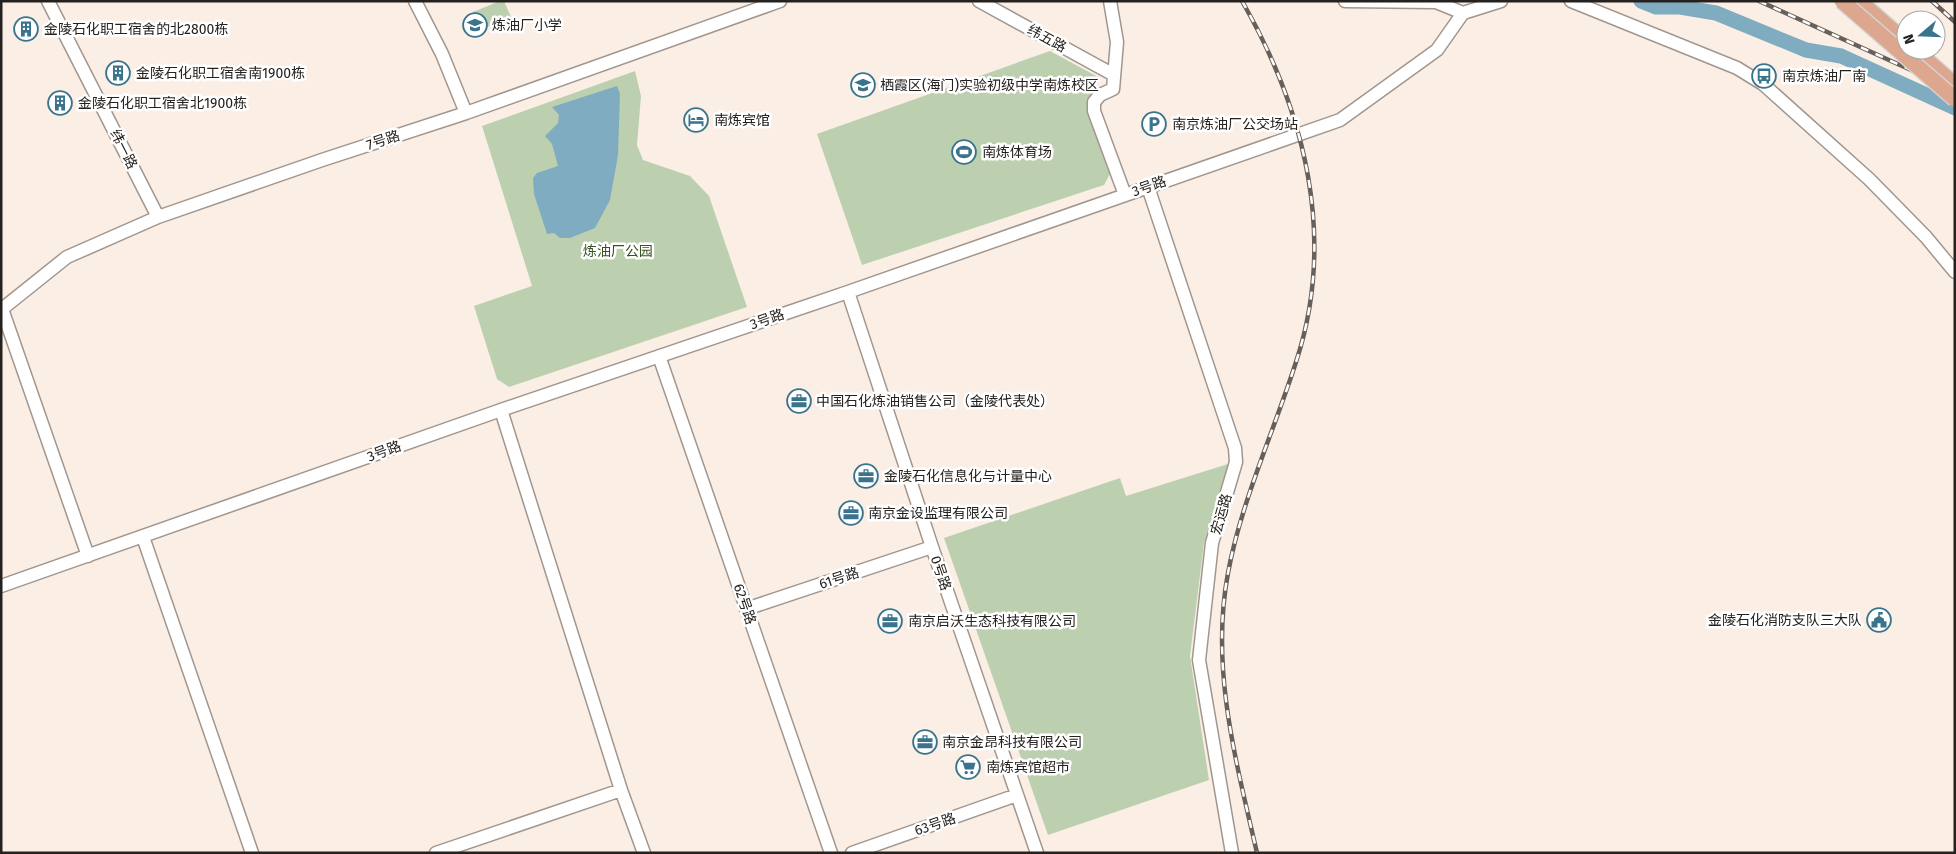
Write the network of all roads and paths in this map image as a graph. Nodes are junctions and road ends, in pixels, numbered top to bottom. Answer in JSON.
{"nodes":[{"id":1,"x":48,"y":1,"type":"edge"},
{"id":2,"x":414,"y":1,"type":"edge"},
{"id":3,"x":780,"y":1,"type":"edge"},
{"id":4,"x":979,"y":1,"type":"edge"},
{"id":5,"x":1110,"y":1,"type":"edge"},
{"id":6,"x":1346,"y":1,"type":"edge"},
{"id":7,"x":1500,"y":1,"type":"edge"},
{"id":8,"x":1572,"y":1,"type":"edge"},
{"id":9,"x":1842,"y":1,"type":"edge"},
{"id":10,"x":1859,"y":1,"type":"edge"},
{"id":11,"x":1463,"y":13,"type":"junction"},
{"id":12,"x":1896,"y":33,"type":"edge"},
{"id":13,"x":1926,"y":60,"type":"edge"},
{"id":14,"x":1114,"y":75,"type":"junction"},
{"id":15,"x":1955,"y":86,"type":"edge"},
{"id":16,"x":1955,"y":99,"type":"edge"},
{"id":17,"x":466,"y":114,"type":"junction"},
{"id":18,"x":1148,"y":187,"type":"junction"},
{"id":19,"x":1125,"y":195,"type":"junction"},
{"id":20,"x":158,"y":218,"type":"junction"},
{"id":21,"x":1955,"y":272,"type":"edge"},
{"id":22,"x":848,"y":292,"type":"junction"},
{"id":23,"x":2,"y":309,"type":"edge"},
{"id":24,"x":659,"y":356,"type":"junction"},
{"id":25,"x":500,"y":410,"type":"junction"},
{"id":26,"x":143,"y":537,"type":"junction"},
{"id":27,"x":932,"y":547,"type":"junction"},
{"id":28,"x":88,"y":556,"type":"junction"},
{"id":29,"x":1,"y":586,"type":"edge"},
{"id":30,"x":746,"y":609,"type":"junction"},
{"id":31,"x":621,"y":790,"type":"junction"},
{"id":32,"x":1017,"y":795,"type":"junction"},
{"id":33,"x":445,"y":851,"type":"edge"},
{"id":34,"x":252,"y":853,"type":"edge"},
{"id":35,"x":644,"y":853,"type":"edge"},
{"id":36,"x":831,"y":853,"type":"edge"},
{"id":37,"x":852,"y":853,"type":"edge"},
{"id":38,"x":1037,"y":853,"type":"edge"},
{"id":39,"x":1232,"y":853,"type":"edge"}],
"edges":[{"from":1,"to":20,"type":"street","name":"纬一路"},
{"from":2,"to":17,"type":"street"},
{"from":3,"to":17,"type":"street","name":"7号路"},
{"from":4,"to":14,"type":"street","name":"纬五路"},
{"from":5,"to":14,"type":"street"},
{"from":6,"to":11,"type":"street"},
{"from":7,"to":11,"type":"street"},
{"from":8,"to":21,"type":"street"},
{"from":9,"to":16,"type":"main road","bridge":true},
{"from":10,"to":12,"type":"main road"},
{"from":11,"to":18,"type":"street","name":"3号路"},
{"from":13,"to":15,"type":"main road"},
{"from":14,"to":19,"type":"street"},
{"from":17,"to":20,"type":"street","name":"7号路"},
{"from":18,"to":19,"type":"street","name":"3号路"},
{"from":18,"to":39,"type":"street","name":"宏运路"},
{"from":19,"to":22,"type":"street","name":"3号路"},
{"from":20,"to":23,"type":"street","name":"7号路"},
{"from":22,"to":24,"type":"street","name":"3号路"},
{"from":22,"to":27,"type":"street","name":"0号路"},
{"from":23,"to":28,"type":"street"},
{"from":24,"to":25,"type":"street","name":"3号路"},
{"from":24,"to":30,"type":"street","name":"62号路"},
{"from":25,"to":26,"type":"street","name":"3号路"},
{"from":25,"to":31,"type":"street"},
{"from":26,"to":28,"type":"street","name":"3号路"},
{"from":26,"to":34,"type":"street"},
{"from":27,"to":30,"type":"street","name":"61号路"},
{"from":27,"to":32,"type":"street","name":"0号路"},
{"from":28,"to":29,"type":"street","name":"3号路"},
{"from":30,"to":36,"type":"street","name":"62号路"},
{"from":31,"to":33,"type":"street"},
{"from":31,"to":35,"type":"street"},
{"from":32,"to":37,"type":"street","name":"63号路"},
{"from":32,"to":38,"type":"street","name":"0号路"}]}
